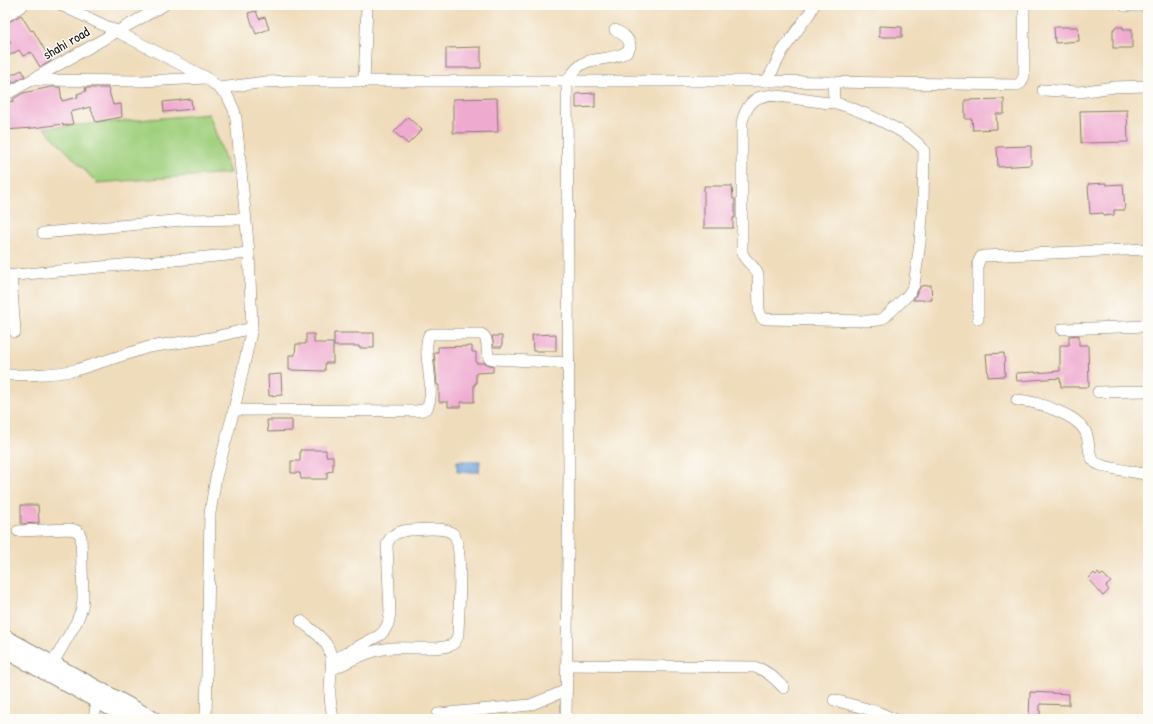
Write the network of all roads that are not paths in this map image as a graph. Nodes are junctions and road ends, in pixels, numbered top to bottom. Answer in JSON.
{"nodes":[{"id":1,"x":23,"y":5,"type":"edge"},
{"id":2,"x":61,"y":5,"type":"edge"},
{"id":3,"x":164,"y":5,"type":"edge"},
{"id":4,"x":367,"y":5,"type":"edge"},
{"id":5,"x":814,"y":5,"type":"edge"},
{"id":6,"x":1024,"y":5,"type":"edge"},
{"id":7,"x":1125,"y":6,"type":"dead end"},
{"id":8,"x":1148,"y":6,"type":"edge"},
{"id":9,"x":5,"y":17,"type":"edge"},
{"id":10,"x":615,"y":30,"type":"dead end"},
{"id":11,"x":116,"y":31,"type":"junction"},
{"id":12,"x":207,"y":78,"type":"junction"},
{"id":13,"x":32,"y":80,"type":"junction"},
{"id":14,"x":767,"y":81,"type":"junction"},
{"id":15,"x":364,"y":82,"type":"junction"},
{"id":16,"x":567,"y":82,"type":"junction"},
{"id":17,"x":833,"y":82,"type":"junction"},
{"id":18,"x":1148,"y":86,"type":"edge"},
{"id":19,"x":220,"y":88,"type":"junction"},
{"id":20,"x":1043,"y":90,"type":"dead end"},
{"id":21,"x":5,"y":95,"type":"edge"},
{"id":22,"x":832,"y":102,"type":"junction"},
{"id":23,"x":245,"y":219,"type":"junction"},
{"id":24,"x":43,"y":233,"type":"dead end"},
{"id":25,"x":1148,"y":249,"type":"edge"},
{"id":26,"x":249,"y":253,"type":"junction"},
{"id":27,"x":8,"y":276,"type":"edge"},
{"id":28,"x":978,"y":319,"type":"dead end"},
{"id":29,"x":1148,"y":326,"type":"edge"},
{"id":30,"x":252,"y":328,"type":"junction"},
{"id":31,"x":1062,"y":329,"type":"dead end"},
{"id":32,"x":15,"y":332,"type":"dead end"},
{"id":33,"x":569,"y":363,"type":"junction"},
{"id":34,"x":5,"y":375,"type":"edge"},
{"id":35,"x":1148,"y":391,"type":"edge"},
{"id":36,"x":1098,"y":392,"type":"dead end"},
{"id":37,"x":1017,"y":400,"type":"dead end"},
{"id":38,"x":234,"y":410,"type":"junction"},
{"id":39,"x":1148,"y":475,"type":"edge"},
{"id":40,"x":18,"y":531,"type":"dead end"},
{"id":41,"x":301,"y":620,"type":"dead end"},
{"id":42,"x":5,"y":637,"type":"edge"},
{"id":43,"x":5,"y":651,"type":"edge"},
{"id":44,"x":53,"y":664,"type":"junction"},
{"id":45,"x":331,"y":665,"type":"junction"},
{"id":46,"x":567,"y":665,"type":"junction"},
{"id":47,"x":784,"y":688,"type":"dead end"},
{"id":48,"x":566,"y":690,"type":"junction"},
{"id":49,"x":97,"y":700,"type":"junction"},
{"id":50,"x":834,"y":700,"type":"dead end"},
{"id":51,"x":438,"y":714,"type":"dead end"},
{"id":52,"x":94,"y":719,"type":"edge"},
{"id":53,"x":130,"y":719,"type":"edge"},
{"id":54,"x":154,"y":719,"type":"edge"},
{"id":55,"x":206,"y":719,"type":"edge"},
{"id":56,"x":333,"y":719,"type":"edge"},
{"id":57,"x":566,"y":719,"type":"edge"},
{"id":58,"x":894,"y":719,"type":"edge"}],
"edges":[{"from":1,"to":9,"type":"street"},
{"from":2,"to":11,"type":"street"},
{"from":3,"to":11,"type":"street","name":"shahi road"},
{"from":4,"to":15,"type":"street"},
{"from":5,"to":14,"type":"street"},
{"from":6,"to":17,"type":"street"},
{"from":7,"to":8,"type":"street"},
{"from":10,"to":16,"type":"street"},
{"from":11,"to":12,"type":"street"},
{"from":11,"to":13,"type":"street","name":"shahi road"},
{"from":12,"to":13,"type":"street"},
{"from":12,"to":19,"type":"street"},
{"from":13,"to":21,"type":"street","name":"shahi road"},
{"from":14,"to":16,"type":"street"},
{"from":14,"to":17,"type":"street"},
{"from":15,"to":16,"type":"street"},
{"from":15,"to":19,"type":"street"},
{"from":16,"to":33,"type":"street"},
{"from":17,"to":22,"type":"street"},
{"from":18,"to":20,"type":"street"},
{"from":19,"to":23,"type":"street"},
{"from":22,"to":22,"type":"street"},
{"from":23,"to":24,"type":"street"},
{"from":23,"to":26,"type":"street"},
{"from":25,"to":28,"type":"street"},
{"from":26,"to":27,"type":"street"},
{"from":26,"to":30,"type":"street"},
{"from":27,"to":32,"type":"street"},
{"from":29,"to":31,"type":"street"},
{"from":30,"to":34,"type":"street"},
{"from":30,"to":38,"type":"street"},
{"from":33,"to":38,"type":"street"},
{"from":33,"to":46,"type":"street"},
{"from":35,"to":36,"type":"street"},
{"from":37,"to":39,"type":"street"},
{"from":38,"to":55,"type":"street"},
{"from":40,"to":44,"type":"street"},
{"from":41,"to":45,"type":"street"},
{"from":42,"to":44,"type":"main road"},
{"from":43,"to":49,"type":"main road"},
{"from":44,"to":54,"type":"main road"},
{"from":45,"to":45,"type":"street"},
{"from":45,"to":56,"type":"street"},
{"from":46,"to":47,"type":"street"},
{"from":46,"to":48,"type":"street"},
{"from":48,"to":51,"type":"street"},
{"from":48,"to":57,"type":"street"},
{"from":49,"to":52,"type":"street"},
{"from":49,"to":53,"type":"main road"},
{"from":50,"to":58,"type":"street"}]}
